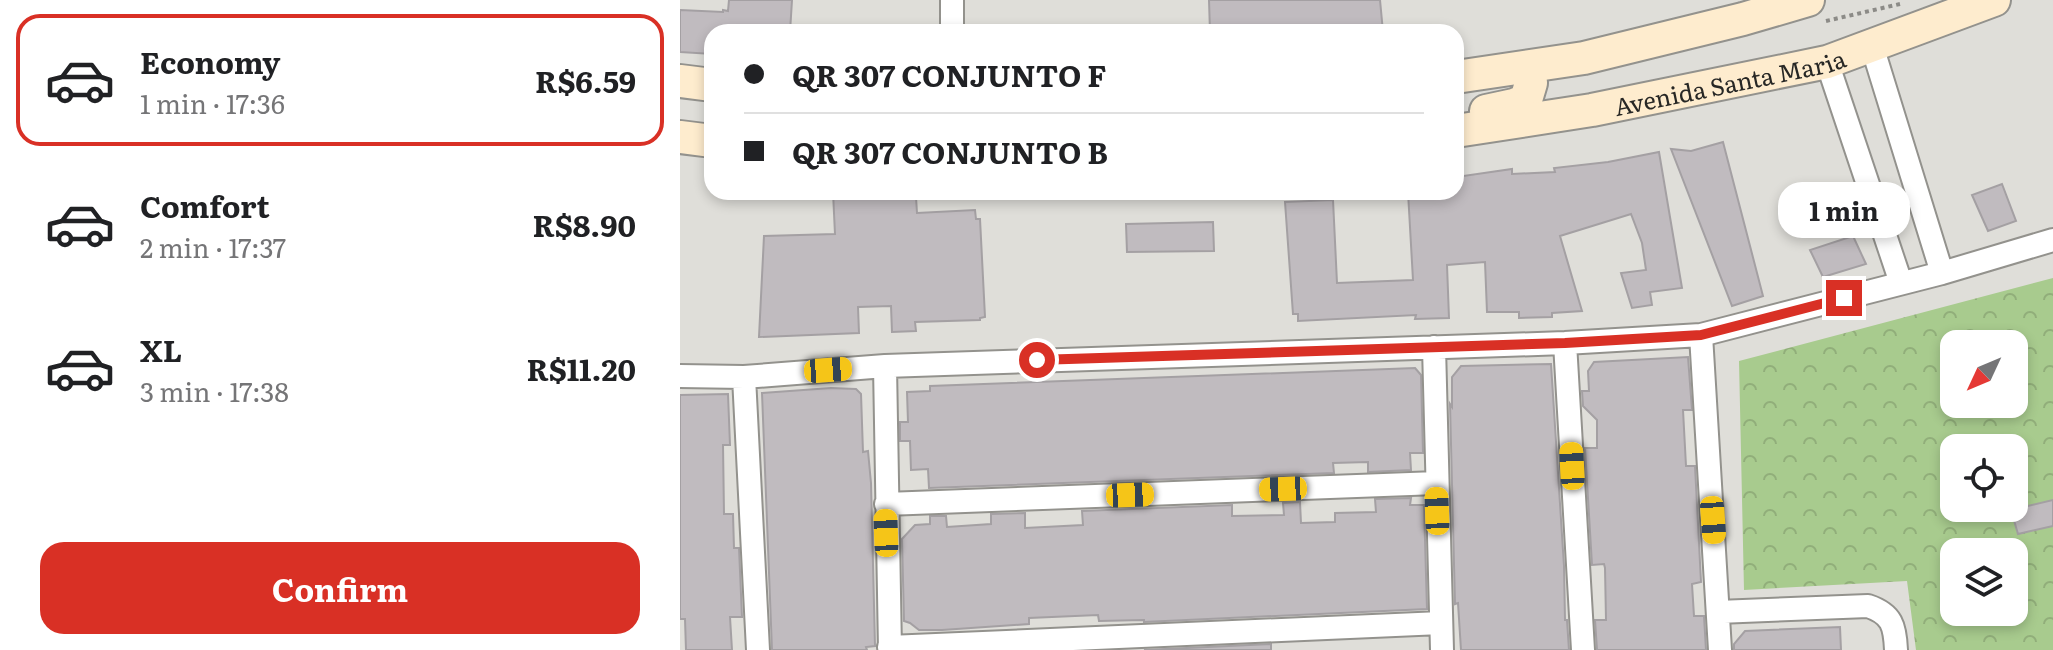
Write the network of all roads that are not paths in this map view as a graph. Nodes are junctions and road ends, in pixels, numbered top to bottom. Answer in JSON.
{"nodes":[{"id":1,"x":952,"y":0,"type":"edge"},
{"id":2,"x":1808,"y":0,"type":"edge"},
{"id":3,"x":1994,"y":0,"type":"edge"},
{"id":4,"x":952,"y":24,"type":"edge"},
{"id":5,"x":1872,"y":46,"type":"junction"},
{"id":6,"x":1584,"y":58,"type":"junction"},
{"id":7,"x":1827,"y":62,"type":"junction"},
{"id":8,"x":1529,"y":67,"type":"junction"},
{"id":9,"x":1464,"y":76,"type":"edge"},
{"id":10,"x":680,"y":81,"type":"edge"},
{"id":11,"x":704,"y":84,"type":"edge"},
{"id":12,"x":1592,"y":110,"type":"junction"},
{"id":13,"x":1464,"y":116,"type":"edge"},
{"id":14,"x":1464,"y":130,"type":"edge"},
{"id":15,"x":680,"y":137,"type":"edge"},
{"id":16,"x":704,"y":140,"type":"edge"},
{"id":17,"x":2053,"y":240,"type":"edge"},
{"id":18,"x":1942,"y":273,"type":"junction"},
{"id":19,"x":1901,"y":283,"type":"junction"},
{"id":20,"x":1701,"y":335,"type":"junction"},
{"id":21,"x":1565,"y":343,"type":"junction"},
{"id":22,"x":1434,"y":347,"type":"junction"},
{"id":23,"x":885,"y":366,"type":"junction"},
{"id":24,"x":680,"y":376,"type":"edge"},
{"id":25,"x":744,"y":377,"type":"junction"},
{"id":26,"x":1437,"y":483,"type":"junction"},
{"id":27,"x":886,"y":504,"type":"junction"},
{"id":28,"x":1718,"y":612,"type":"junction"},
{"id":29,"x":1441,"y":623,"type":"junction"},
{"id":30,"x":890,"y":648,"type":"edge"},
{"id":31,"x":758,"y":650,"type":"edge"},
{"id":32,"x":1442,"y":650,"type":"edge"},
{"id":33,"x":1583,"y":650,"type":"edge"},
{"id":34,"x":1720,"y":650,"type":"edge"},
{"id":35,"x":1896,"y":650,"type":"edge"}],
"edges":[{"from":1,"to":4,"type":"street"},
{"from":2,"to":6,"type":"main road"},
{"from":3,"to":5,"type":"main road","name":"Avenida Santa Maria"},
{"from":5,"to":7,"type":"main road","name":"Avenida Santa Maria"},
{"from":5,"to":18,"type":"street"},
{"from":6,"to":8,"type":"main road"},
{"from":6,"to":12,"type":"main road"},
{"from":7,"to":12,"type":"main road","name":"Avenida Santa Maria"},
{"from":7,"to":19,"type":"street"},
{"from":8,"to":9,"type":"main road"},
{"from":8,"to":13,"type":"main road"},
{"from":10,"to":11,"type":"main road"},
{"from":12,"to":14,"type":"main road","name":"Avenida Santa Maria"},
{"from":15,"to":16,"type":"main road"},
{"from":17,"to":18,"type":"street"},
{"from":18,"to":19,"type":"street"},
{"from":19,"to":20,"type":"street"},
{"from":20,"to":21,"type":"street"},
{"from":20,"to":28,"type":"street"},
{"from":21,"to":22,"type":"street"},
{"from":21,"to":33,"type":"street"},
{"from":22,"to":23,"type":"street"},
{"from":22,"to":26,"type":"street"},
{"from":23,"to":25,"type":"street"},
{"from":23,"to":27,"type":"street"},
{"from":24,"to":25,"type":"street"},
{"from":25,"to":31,"type":"street"},
{"from":26,"to":27,"type":"street"},
{"from":26,"to":29,"type":"street"},
{"from":27,"to":30,"type":"street"},
{"from":28,"to":34,"type":"street"},
{"from":28,"to":35,"type":"street"},
{"from":29,"to":30,"type":"street"},
{"from":29,"to":32,"type":"street"}]}
